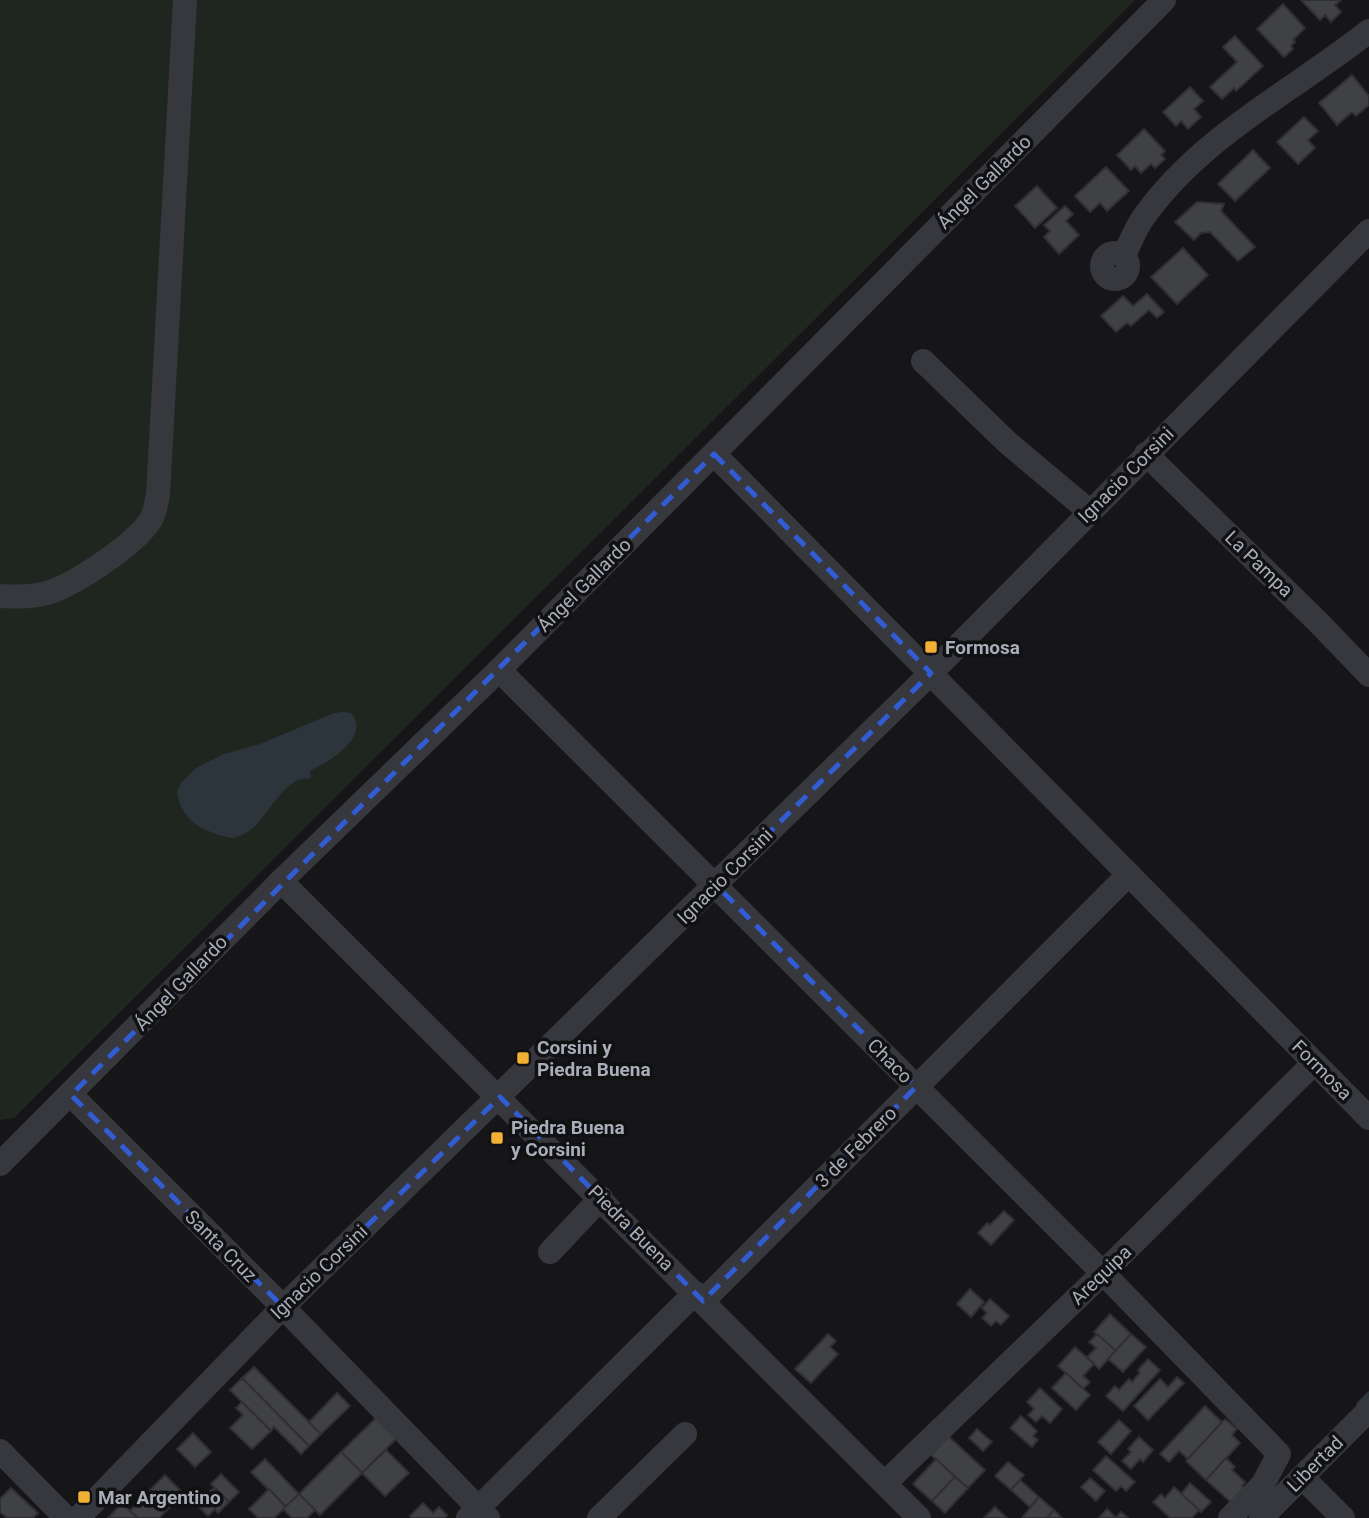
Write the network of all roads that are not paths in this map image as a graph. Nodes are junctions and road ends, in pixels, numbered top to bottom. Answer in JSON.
{"nodes":[{"id":1,"x":185,"y":0,"type":"edge"},
{"id":2,"x":1164,"y":0,"type":"edge"},
{"id":3,"x":1369,"y":31,"type":"edge"},
{"id":4,"x":1367,"y":237,"type":"edge"},
{"id":5,"x":1124,"y":256,"type":"dead end"},
{"id":6,"x":923,"y":361,"type":"dead end"},
{"id":7,"x":714,"y":454,"type":"junction"},
{"id":8,"x":1146,"y":454,"type":"junction"},
{"id":9,"x":1089,"y":511,"type":"junction"},
{"id":10,"x":0,"y":596,"type":"edge"},
{"id":11,"x":499,"y":670,"type":"junction"},
{"id":12,"x":930,"y":673,"type":"junction"},
{"id":13,"x":1369,"y":675,"type":"edge"},
{"id":14,"x":1129,"y":874,"type":"junction"},
{"id":15,"x":281,"y":881,"type":"junction"},
{"id":16,"x":716,"y":885,"type":"junction"},
{"id":17,"x":1314,"y":1063,"type":"junction"},
{"id":18,"x":916,"y":1087,"type":"junction"},
{"id":19,"x":71,"y":1095,"type":"junction"},
{"id":20,"x":500,"y":1097,"type":"junction"},
{"id":21,"x":1369,"y":1118,"type":"edge"},
{"id":22,"x":5,"y":1151,"type":"edge"},
{"id":23,"x":601,"y":1198,"type":"junction"},
{"id":24,"x":550,"y":1252,"type":"dead end"},
{"id":25,"x":1103,"y":1273,"type":"junction"},
{"id":26,"x":699,"y":1297,"type":"junction"},
{"id":27,"x":283,"y":1307,"type":"junction"},
{"id":28,"x":1369,"y":1410,"type":"edge"},
{"id":29,"x":685,"y":1434,"type":"dead end"},
{"id":30,"x":0,"y":1451,"type":"edge"},
{"id":31,"x":1302,"y":1477,"type":"junction"},
{"id":32,"x":885,"y":1483,"type":"junction"},
{"id":33,"x":478,"y":1515,"type":"edge"},
{"id":34,"x":66,"y":1518,"type":"edge"},
{"id":35,"x":78,"y":1518,"type":"edge"},
{"id":36,"x":599,"y":1518,"type":"edge"},
{"id":37,"x":919,"y":1518,"type":"edge"},
{"id":38,"x":1230,"y":1518,"type":"edge"},
{"id":39,"x":1261,"y":1518,"type":"edge"},
{"id":40,"x":1343,"y":1518,"type":"edge"}],
"edges":[{"from":1,"to":10,"type":"street"},
{"from":2,"to":7,"type":"street","name":"Ángel Gallardo"},
{"from":3,"to":5,"type":"street"},
{"from":4,"to":8,"type":"street","name":"Ignacio Corsini"},
{"from":6,"to":9,"type":"street"},
{"from":7,"to":11,"type":"street","name":"Ángel Gallardo"},
{"from":7,"to":12,"type":"street","name":"Formosa"},
{"from":8,"to":9,"type":"street","name":"Ignacio Corsini"},
{"from":8,"to":13,"type":"street","name":"La Pampa"},
{"from":9,"to":12,"type":"street","name":"Ignacio Corsini"},
{"from":11,"to":15,"type":"street","name":"Ángel Gallardo"},
{"from":11,"to":16,"type":"street","name":"Chaco"},
{"from":12,"to":14,"type":"street","name":"Formosa"},
{"from":12,"to":16,"type":"street","name":"Ignacio Corsini"},
{"from":14,"to":17,"type":"street","name":"Formosa"},
{"from":14,"to":18,"type":"street","name":"3 de Febrero"},
{"from":15,"to":19,"type":"street","name":"Ángel Gallardo"},
{"from":15,"to":20,"type":"street","name":"Piedra Buena"},
{"from":16,"to":18,"type":"street","name":"Chaco"},
{"from":16,"to":20,"type":"street","name":"Ignacio Corsini"},
{"from":17,"to":21,"type":"street","name":"Formosa"},
{"from":17,"to":25,"type":"street","name":"Arequipa"},
{"from":18,"to":25,"type":"street","name":"Chaco"},
{"from":18,"to":26,"type":"street","name":"3 de Febrero"},
{"from":19,"to":22,"type":"street","name":"Ángel Gallardo"},
{"from":19,"to":27,"type":"street","name":"Santa Cruz"},
{"from":20,"to":23,"type":"street","name":"Piedra Buena"},
{"from":20,"to":27,"type":"street","name":"Ignacio Corsini"},
{"from":23,"to":24,"type":"street"},
{"from":23,"to":26,"type":"street","name":"Piedra Buena"},
{"from":25,"to":32,"type":"street","name":"Arequipa"},
{"from":25,"to":38,"type":"street","name":"Chaco"},
{"from":26,"to":32,"type":"street","name":"Piedra Buena"},
{"from":26,"to":33,"type":"street","name":"3 de Febrero"},
{"from":27,"to":33,"type":"street","name":"Santa Cruz"},
{"from":27,"to":35,"type":"street","name":"Ignacio Corsini"},
{"from":28,"to":31,"type":"street","name":"Libertad"},
{"from":29,"to":36,"type":"street"},
{"from":30,"to":34,"type":"street"},
{"from":31,"to":39,"type":"street","name":"Libertad"},
{"from":31,"to":40,"type":"street"},
{"from":32,"to":37,"type":"street","name":"Piedra Buena"}]}
